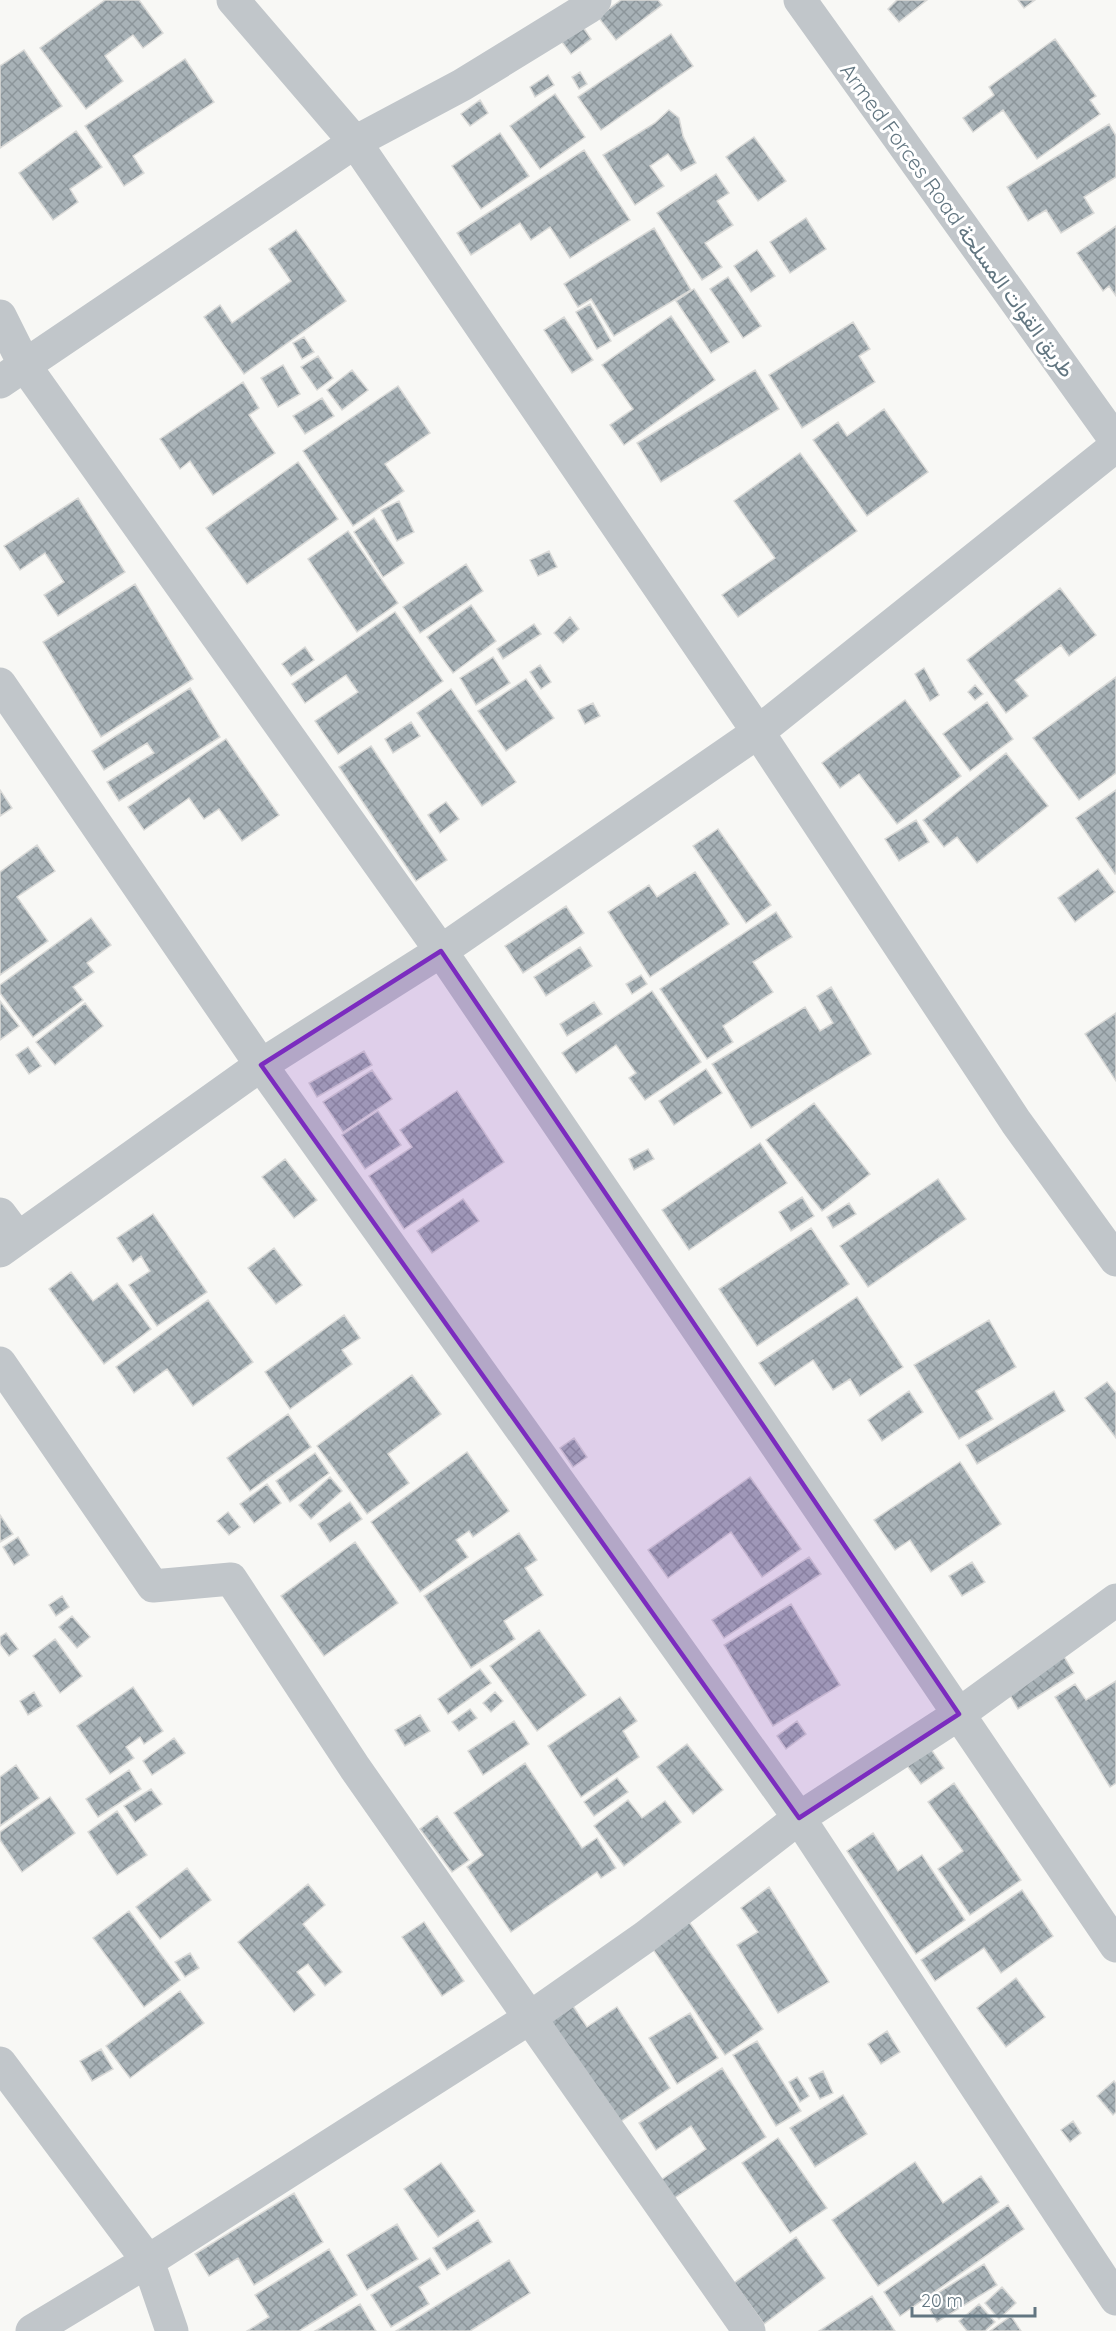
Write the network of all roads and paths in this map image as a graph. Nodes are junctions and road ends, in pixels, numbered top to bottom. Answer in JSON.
{"nodes":[{"id":1,"x":233,"y":0,"type":"edge"},
{"id":2,"x":595,"y":0,"type":"edge"},
{"id":3,"x":801,"y":0,"type":"edge"},
{"id":4,"x":355,"y":142,"type":"junction"},
{"id":5,"x":0,"y":316,"type":"edge"},
{"id":6,"x":13,"y":374,"type":"edge"},
{"id":7,"x":1116,"y":441,"type":"edge"},
{"id":8,"x":1116,"y":446,"type":"edge"},
{"id":9,"x":0,"y":684,"type":"edge"},
{"id":10,"x":758,"y":732,"type":"junction"},
{"id":11,"x":441,"y":951,"type":"junction"},
{"id":12,"x":261,"y":1065,"type":"junction"},
{"id":13,"x":6,"y":1234,"type":"edge"},
{"id":14,"x":1116,"y":1260,"type":"edge"},
{"id":15,"x":0,"y":1363,"type":"edge"},
{"id":16,"x":1116,"y":1600,"type":"edge"},
{"id":17,"x":959,"y":1714,"type":"junction"},
{"id":18,"x":799,"y":1818,"type":"junction"},
{"id":19,"x":1116,"y":1946,"type":"edge"},
{"id":20,"x":528,"y":2019,"type":"junction"},
{"id":21,"x":0,"y":2063,"type":"edge"},
{"id":22,"x":148,"y":2260,"type":"junction"},
{"id":23,"x":1116,"y":2299,"type":"edge"},
{"id":24,"x":33,"y":2331,"type":"edge"},
{"id":25,"x":172,"y":2331,"type":"edge"},
{"id":26,"x":748,"y":2331,"type":"edge"}],
"edges":[{"from":1,"to":4,"type":"street"},
{"from":2,"to":4,"type":"street"},
{"from":3,"to":7,"type":"street","name":"Armed Forces Road طريق القوات المسلحة"},
{"from":4,"to":6,"type":"street"},
{"from":4,"to":10,"type":"street"},
{"from":5,"to":6,"type":"street"},
{"from":6,"to":11,"type":"street"},
{"from":8,"to":10,"type":"street"},
{"from":9,"to":12,"type":"street"},
{"from":10,"to":11,"type":"street"},
{"from":10,"to":14,"type":"street"},
{"from":11,"to":12,"type":"street"},
{"from":11,"to":17,"type":"street"},
{"from":12,"to":13,"type":"street"},
{"from":12,"to":18,"type":"street"},
{"from":15,"to":20,"type":"street"},
{"from":16,"to":17,"type":"street"},
{"from":17,"to":18,"type":"street"},
{"from":17,"to":19,"type":"street"},
{"from":18,"to":20,"type":"street"},
{"from":18,"to":23,"type":"street"},
{"from":20,"to":22,"type":"street"},
{"from":20,"to":26,"type":"street"},
{"from":21,"to":22,"type":"street"},
{"from":22,"to":24,"type":"street"},
{"from":22,"to":25,"type":"street"}]}
